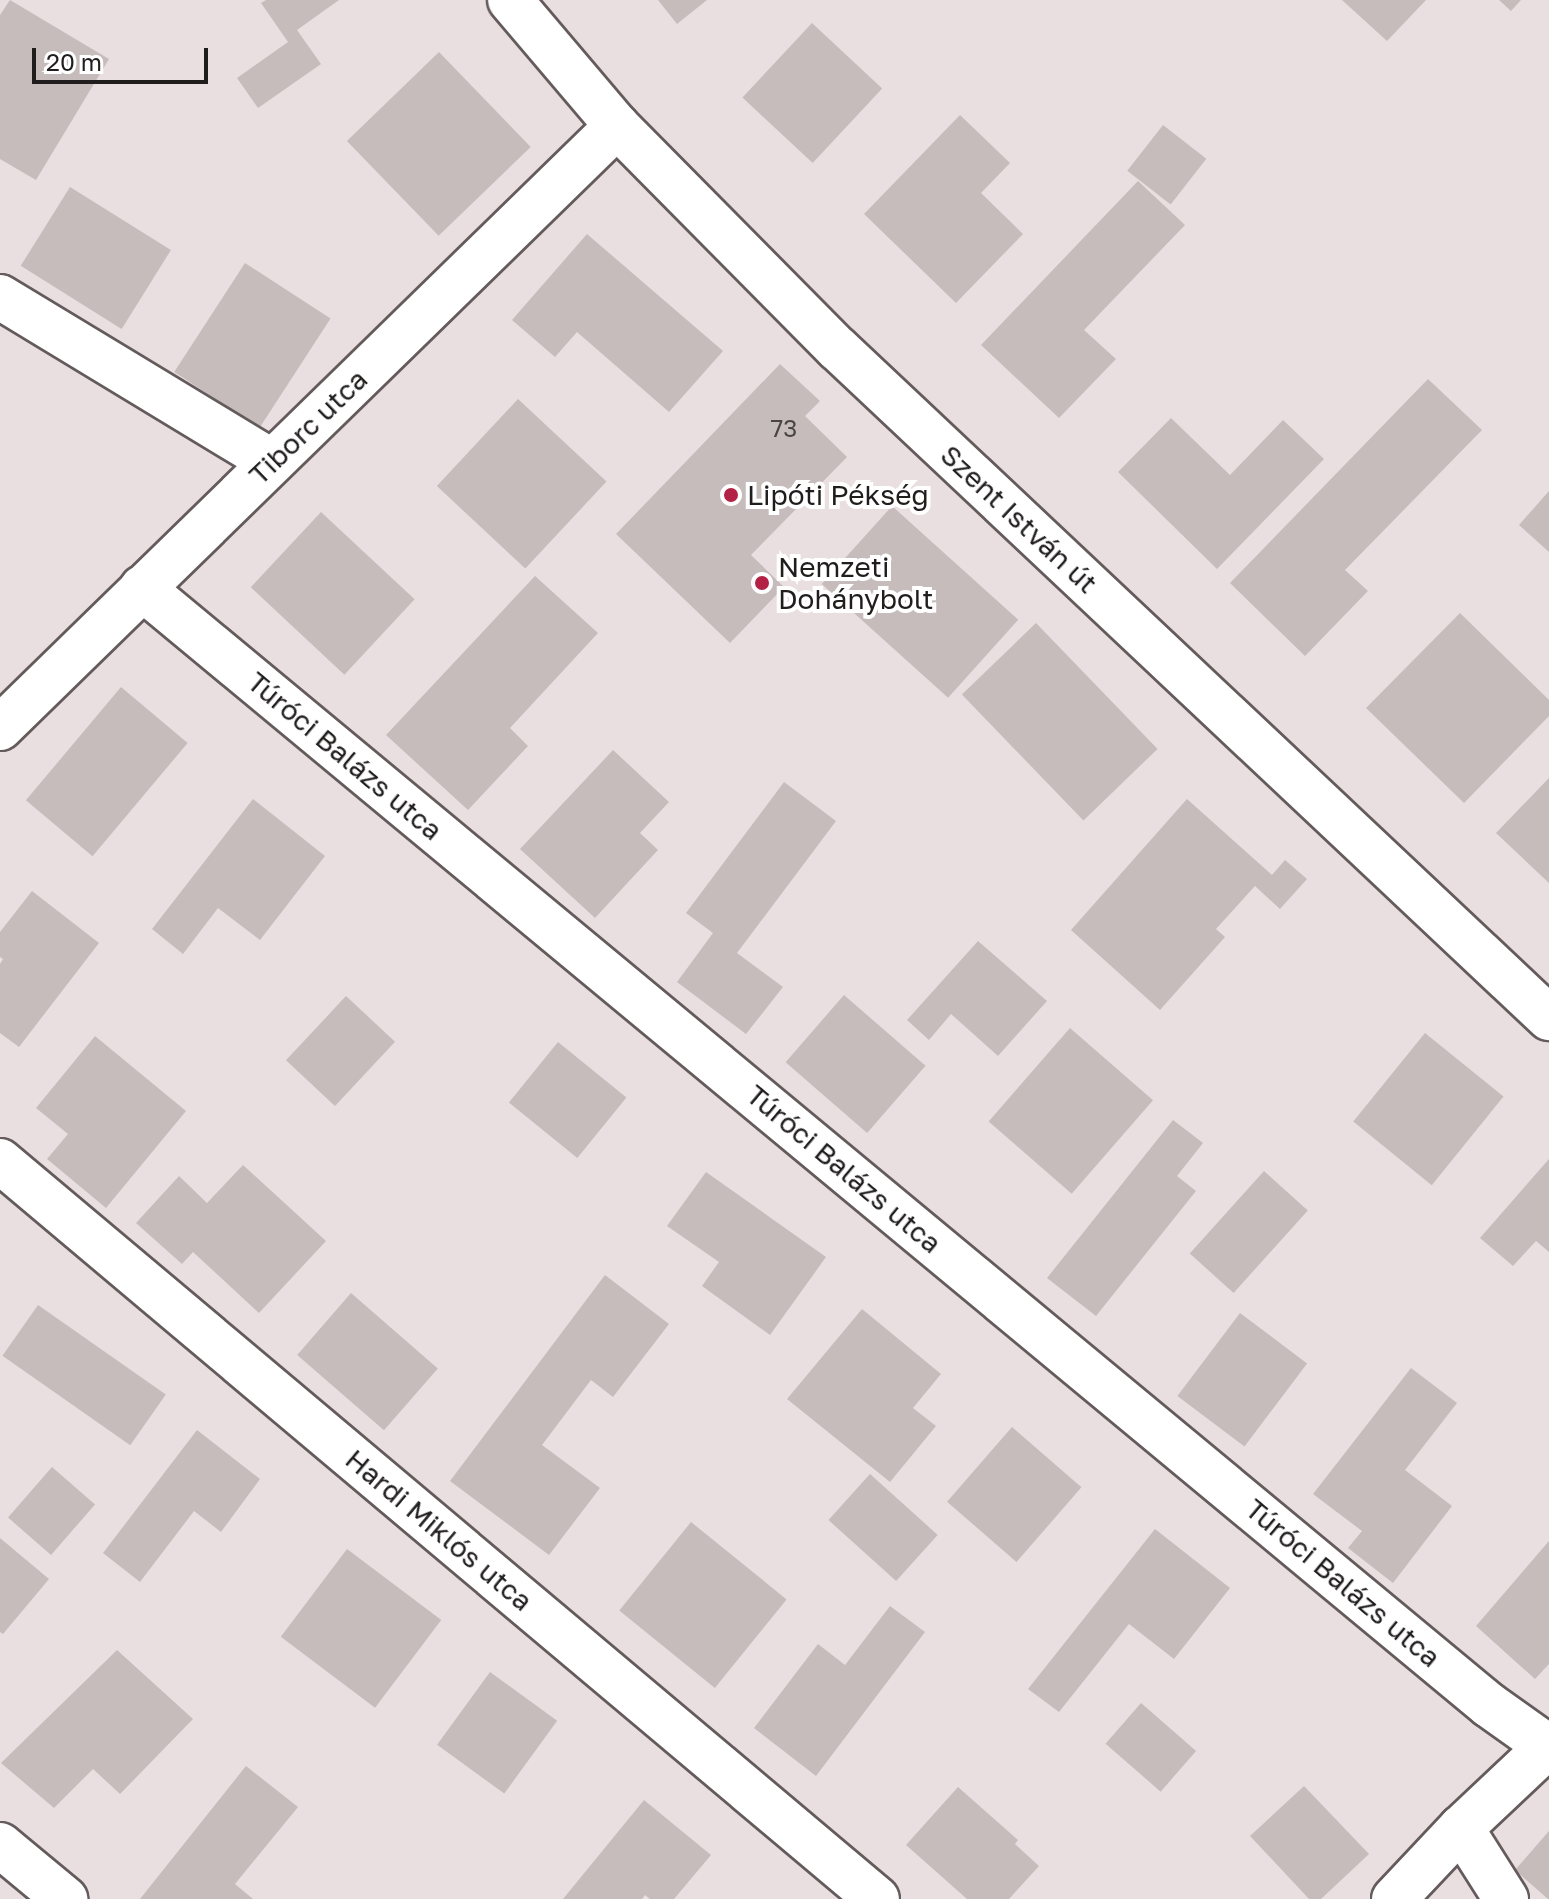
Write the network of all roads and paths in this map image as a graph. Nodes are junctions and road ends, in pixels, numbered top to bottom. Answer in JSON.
{"nodes":[{"id":1,"x":510,"y":0,"type":"edge"},
{"id":2,"x":617,"y":126,"type":"junction"},
{"id":3,"x":0,"y":297,"type":"edge"},
{"id":4,"x":272,"y":462,"type":"junction"},
{"id":5,"x":142,"y":588,"type":"junction"},
{"id":6,"x":0,"y":728,"type":"edge"},
{"id":7,"x":1549,"y":1018,"type":"edge"},
{"id":8,"x":0,"y":1161,"type":"edge"},
{"id":9,"x":1548,"y":1746,"type":"edge"},
{"id":10,"x":1461,"y":1828,"type":"junction"},
{"id":11,"x":0,"y":1845,"type":"edge"},
{"id":12,"x":65,"y":1899,"type":"edge"},
{"id":13,"x":877,"y":1899,"type":"edge"},
{"id":14,"x":1394,"y":1899,"type":"edge"},
{"id":15,"x":1506,"y":1899,"type":"edge"}],
"edges":[{"from":1,"to":2,"type":"street","name":"Szent István út"},
{"from":2,"to":4,"type":"street","name":"Tiborc utca"},
{"from":2,"to":7,"type":"street","name":"Szent István út"},
{"from":3,"to":4,"type":"street"},
{"from":4,"to":5,"type":"street","name":"Tiborc utca"},
{"from":5,"to":6,"type":"street","name":"Tiborc utca"},
{"from":5,"to":9,"type":"street","name":"Túróci Balázs utca"},
{"from":8,"to":13,"type":"street","name":"Hardi Miklós utca"},
{"from":9,"to":10,"type":"street"},
{"from":10,"to":14,"type":"street"},
{"from":10,"to":15,"type":"street"},
{"from":11,"to":12,"type":"street"}]}
